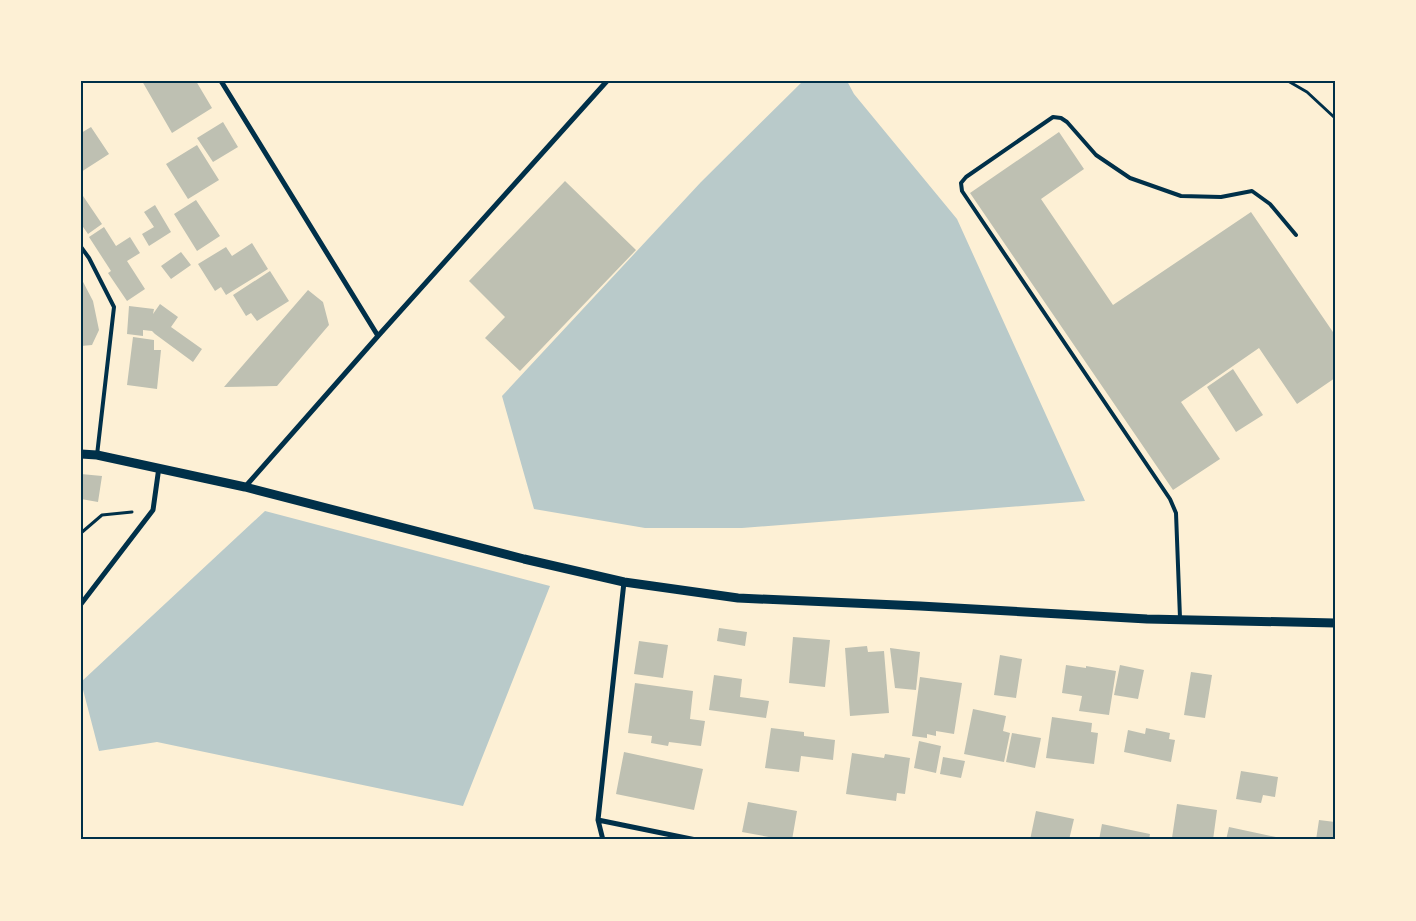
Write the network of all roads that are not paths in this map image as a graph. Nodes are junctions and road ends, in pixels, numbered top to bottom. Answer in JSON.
{"nodes":[{"id":1,"x":221,"y":81,"type":"edge"},
{"id":2,"x":607,"y":81,"type":"edge"},
{"id":3,"x":1296,"y":236,"type":"dead end"},
{"id":4,"x":81,"y":247,"type":"edge"},
{"id":5,"x":378,"y":336,"type":"junction"},
{"id":6,"x":81,"y":454,"type":"edge"},
{"id":7,"x":97,"y":454,"type":"junction"},
{"id":8,"x":159,"y":467,"type":"junction"},
{"id":9,"x":245,"y":487,"type":"junction"},
{"id":10,"x":624,"y":582,"type":"junction"},
{"id":11,"x":81,"y":604,"type":"edge"},
{"id":12,"x":1180,"y":620,"type":"junction"},
{"id":13,"x":1335,"y":623,"type":"edge"},
{"id":14,"x":598,"y":820,"type":"junction"},
{"id":15,"x":603,"y":840,"type":"edge"},
{"id":16,"x":696,"y":840,"type":"edge"}],
"edges":[{"from":1,"to":5,"type":"street"},
{"from":2,"to":5,"type":"street"},
{"from":3,"to":12,"type":"lane"},
{"from":4,"to":7,"type":"lane"},
{"from":5,"to":9,"type":"street"},
{"from":6,"to":7,"type":"street"},
{"from":7,"to":8,"type":"street"},
{"from":8,"to":9,"type":"street"},
{"from":8,"to":11,"type":"street"},
{"from":9,"to":10,"type":"street"},
{"from":10,"to":12,"type":"street"},
{"from":10,"to":14,"type":"street"},
{"from":12,"to":13,"type":"street"},
{"from":14,"to":15,"type":"street"},
{"from":14,"to":16,"type":"street"}]}
